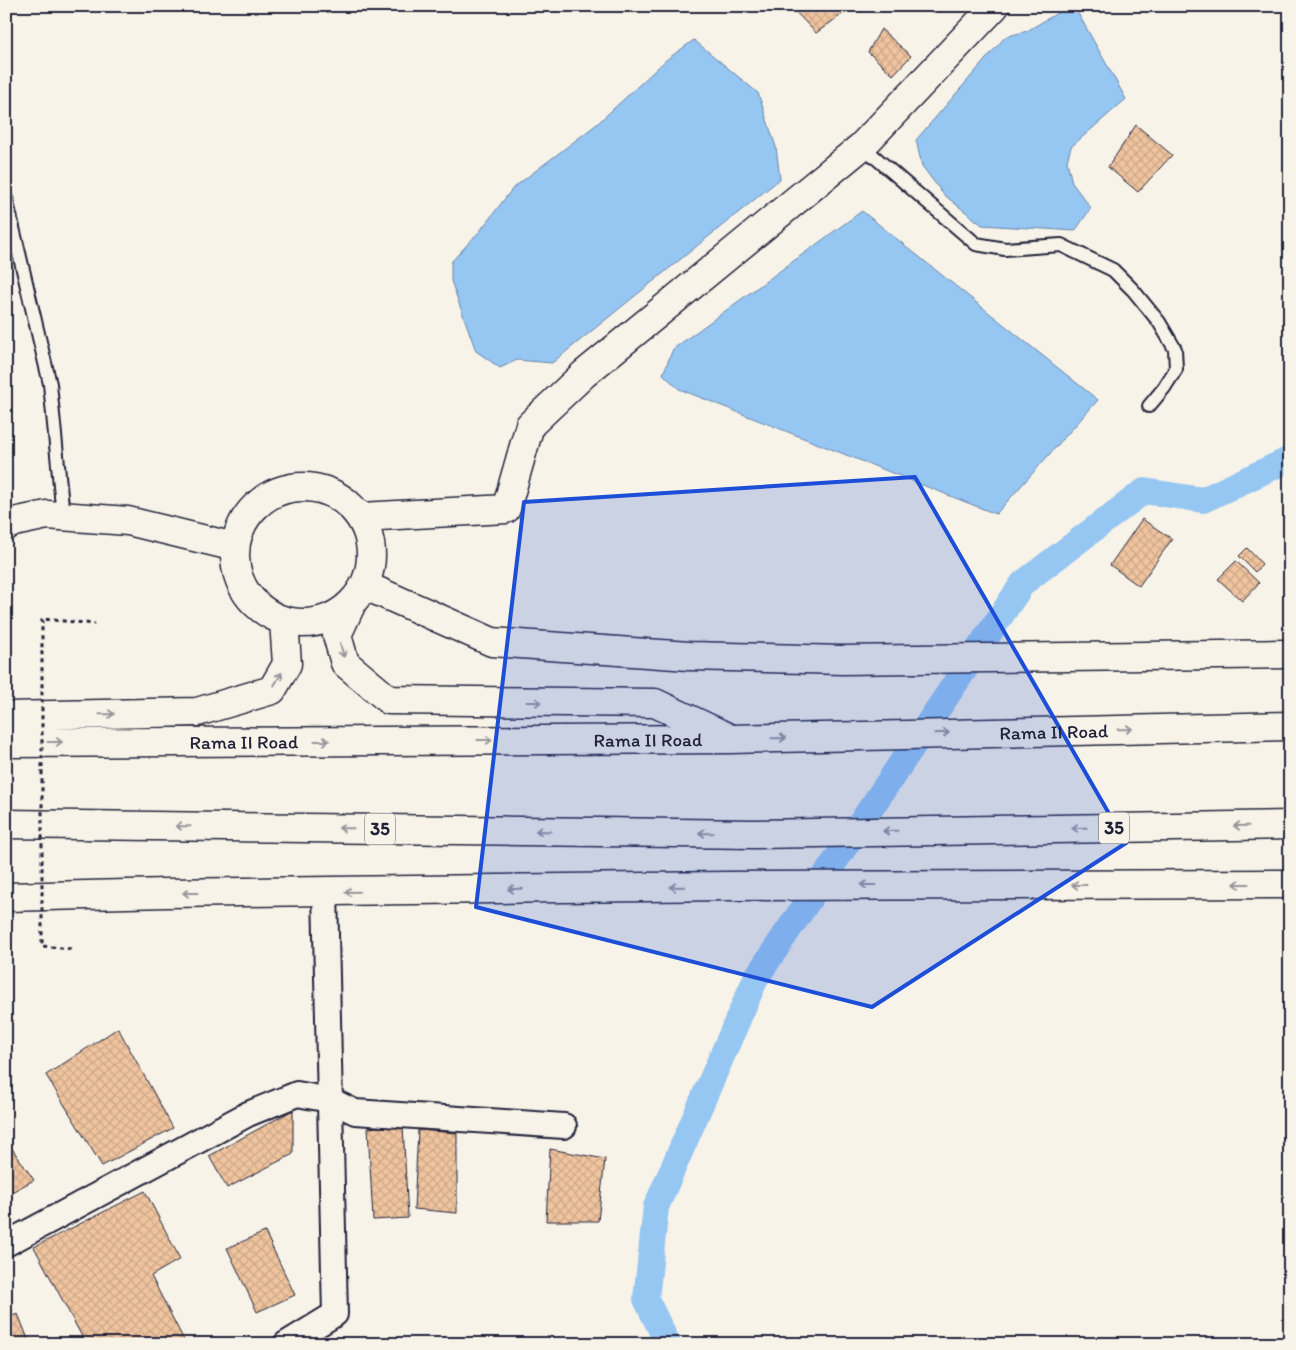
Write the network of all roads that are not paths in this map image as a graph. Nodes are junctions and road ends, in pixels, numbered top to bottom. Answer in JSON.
{"nodes":[{"id":1,"x":995,"y":6,"type":"edge"},
{"id":2,"x":862,"y":146,"type":"junction"},
{"id":3,"x":6,"y":198,"type":"edge"},
{"id":4,"x":1149,"y":406,"type":"dead end"},
{"id":5,"x":63,"y":516,"type":"junction"},
{"id":6,"x":361,"y":517,"type":"junction"},
{"id":7,"x":6,"y":526,"type":"edge"},
{"id":8,"x":235,"y":547,"type":"junction"},
{"id":9,"x":358,"y":595,"type":"junction"},
{"id":10,"x":284,"y":621,"type":"junction"},
{"id":11,"x":1290,"y":654,"type":"edge"},
{"id":12,"x":6,"y":716,"type":"edge"},
{"id":13,"x":1290,"y":726,"type":"edge"},
{"id":14,"x":731,"y":739,"type":"junction"},
{"id":15,"x":6,"y":743,"type":"edge"},
{"id":16,"x":6,"y":824,"type":"edge"},
{"id":17,"x":1290,"y":825,"type":"edge"},
{"id":18,"x":1290,"y":884,"type":"edge"},
{"id":19,"x":325,"y":892,"type":"junction"},
{"id":20,"x":6,"y":897,"type":"edge"},
{"id":21,"x":330,"y":1100,"type":"junction"},
{"id":22,"x":564,"y":1126,"type":"dead end"},
{"id":23,"x":6,"y":1244,"type":"edge"},
{"id":24,"x":286,"y":1344,"type":"edge"}],
"edges":[{"from":1,"to":2,"type":"main road"},
{"from":2,"to":4,"type":"lane"},
{"from":2,"to":6,"type":"main road"},
{"from":3,"to":5,"type":"lane"},
{"from":5,"to":7,"type":"main road"},
{"from":5,"to":8,"type":"main road"},
{"from":6,"to":8,"type":"main road"},
{"from":6,"to":9,"type":"main road"},
{"from":8,"to":10,"type":"main road"},
{"from":9,"to":10,"type":"main road"},
{"from":9,"to":11,"type":"main road"},
{"from":9,"to":14,"type":"main road","one_way":true},
{"from":12,"to":10,"type":"main road","one_way":true},
{"from":14,"to":13,"type":"main road","name":"Rama II Road","one_way":true},
{"from":15,"to":14,"type":"main road","name":"Rama II Road","one_way":true},
{"from":17,"to":16,"type":"main road","number":"35","one_way":true},
{"from":18,"to":19,"type":"main road","one_way":true},
{"from":19,"to":20,"type":"main road","one_way":true},
{"from":19,"to":21,"type":"street"},
{"from":21,"to":22,"type":"street"},
{"from":21,"to":23,"type":"street"},
{"from":21,"to":24,"type":"street"}]}
